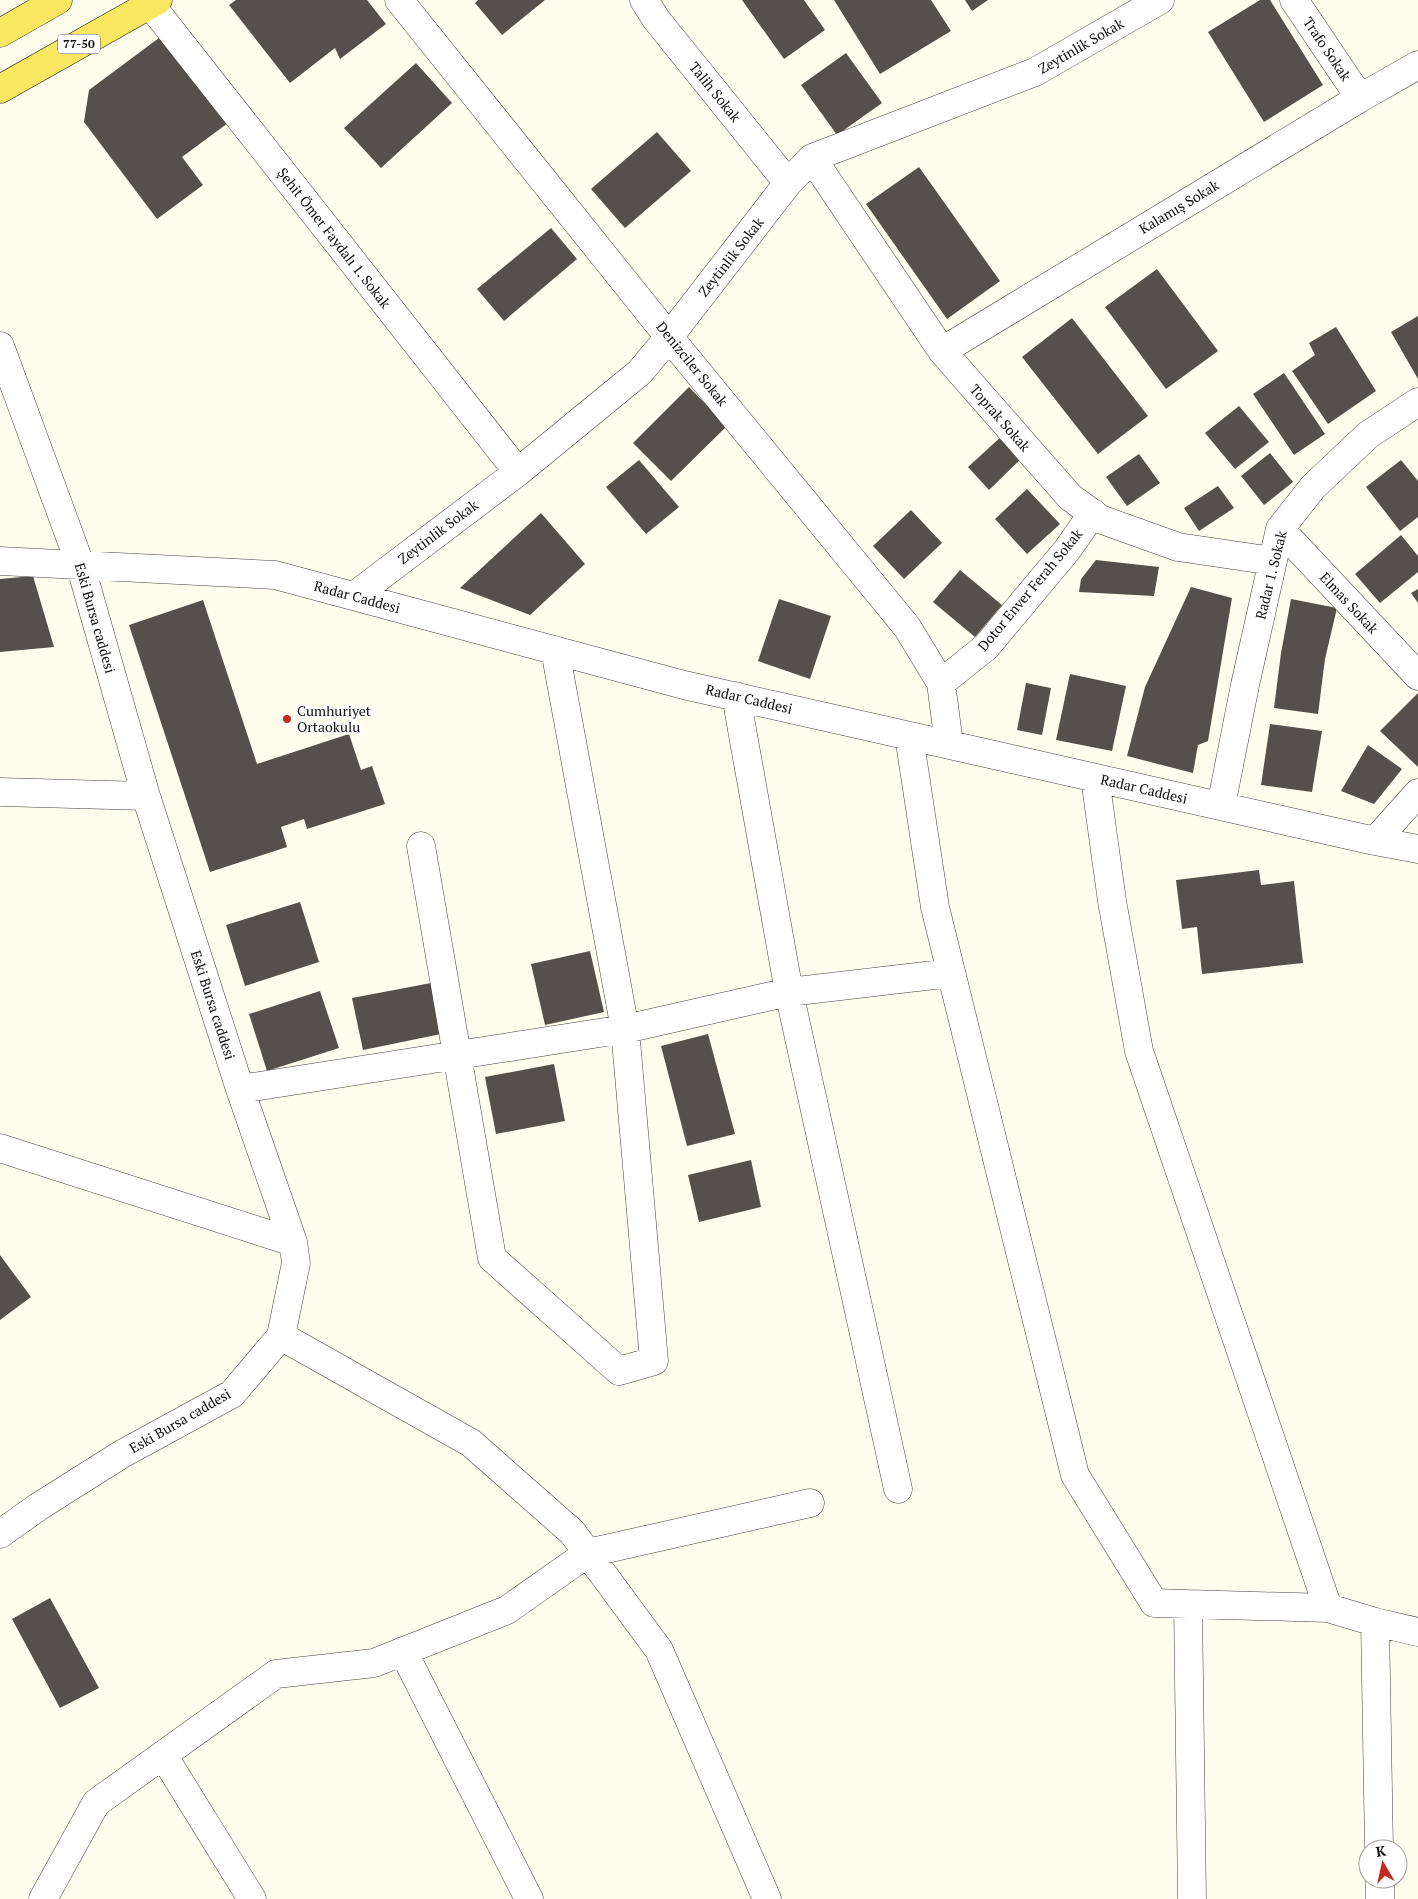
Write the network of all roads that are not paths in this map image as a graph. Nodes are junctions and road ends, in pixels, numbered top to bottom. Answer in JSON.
{"nodes":[{"id":1,"x":58,"y":0,"type":"edge"},
{"id":2,"x":399,"y":0,"type":"edge"},
{"id":3,"x":644,"y":0,"type":"edge"},
{"id":4,"x":1160,"y":0,"type":"edge"},
{"id":5,"x":1294,"y":0,"type":"edge"},
{"id":6,"x":154,"y":2,"type":"edge"},
{"id":7,"x":1122,"y":9,"type":"edge"},
{"id":8,"x":0,"y":33,"type":"edge"},
{"id":9,"x":1418,"y":66,"type":"edge"},
{"id":10,"x":0,"y":89,"type":"edge"},
{"id":11,"x":1360,"y":98,"type":"junction"},
{"id":12,"x":812,"y":158,"type":"junction"},
{"id":13,"x":788,"y":182,"type":"junction"},
{"id":14,"x":670,"y":337,"type":"junction"},
{"id":15,"x":0,"y":346,"type":"edge"},
{"id":16,"x":942,"y":351,"type":"junction"},
{"id":17,"x":1418,"y":402,"type":"edge"},
{"id":18,"x":518,"y":472,"type":"junction"},
{"id":19,"x":1093,"y":513,"type":"junction"},
{"id":20,"x":1280,"y":529,"type":"junction"},
{"id":21,"x":0,"y":560,"type":"edge"},
{"id":22,"x":1272,"y":561,"type":"junction"},
{"id":23,"x":80,"y":564,"type":"junction"},
{"id":24,"x":354,"y":596,"type":"junction"},
{"id":25,"x":555,"y":650,"type":"junction"},
{"id":26,"x":1418,"y":676,"type":"edge"},
{"id":27,"x":941,"y":682,"type":"junction"},
{"id":28,"x":736,"y":696,"type":"junction"},
{"id":29,"x":909,"y":736,"type":"junction"},
{"id":30,"x":949,"y":744,"type":"junction"},
{"id":31,"x":1095,"y":778,"type":"junction"},
{"id":32,"x":0,"y":792,"type":"edge"},
{"id":33,"x":1418,"y":793,"type":"edge"},
{"id":34,"x":146,"y":796,"type":"junction"},
{"id":35,"x":1221,"y":806,"type":"junction"},
{"id":36,"x":1375,"y":841,"type":"junction"},
{"id":37,"x":422,"y":846,"type":"dead end"},
{"id":38,"x":1418,"y":849,"type":"edge"},
{"id":39,"x":951,"y":973,"type":"junction"},
{"id":40,"x":789,"y":992,"type":"junction"},
{"id":41,"x":625,"y":1029,"type":"junction"},
{"id":42,"x":457,"y":1056,"type":"junction"},
{"id":43,"x":240,"y":1089,"type":"junction"},
{"id":44,"x":0,"y":1148,"type":"edge"},
{"id":45,"x":293,"y":1242,"type":"junction"},
{"id":46,"x":281,"y":1336,"type":"junction"},
{"id":47,"x":898,"y":1489,"type":"dead end"},
{"id":48,"x":810,"y":1503,"type":"dead end"},
{"id":49,"x":0,"y":1534,"type":"edge"},
{"id":50,"x":588,"y":1553,"type":"junction"},
{"id":51,"x":1188,"y":1604,"type":"junction"},
{"id":52,"x":1328,"y":1608,"type":"junction"},
{"id":53,"x":1375,"y":1622,"type":"junction"},
{"id":54,"x":1418,"y":1632,"type":"edge"},
{"id":55,"x":403,"y":1651,"type":"junction"},
{"id":56,"x":163,"y":1755,"type":"junction"},
{"id":57,"x":1379,"y":1839,"type":"edge"},
{"id":58,"x":43,"y":1899,"type":"edge"},
{"id":59,"x":252,"y":1899,"type":"edge"},
{"id":60,"x":529,"y":1899,"type":"edge"},
{"id":61,"x":767,"y":1899,"type":"edge"},
{"id":62,"x":1192,"y":1899,"type":"edge"}],
"edges":[{"from":1,"to":8,"type":"main road"},
{"from":2,"to":14,"type":"street","name":"Denizciler Sokak"},
{"from":3,"to":13,"type":"street","name":"Talih Sokak"},
{"from":4,"to":7,"type":"street","name":"Zeytinlik Sokak"},
{"from":5,"to":11,"type":"street","name":"Trafo Sokak"},
{"from":6,"to":10,"type":"main road","number":"77-50"},
{"from":6,"to":18,"type":"street","name":"Şehit Ömer Faydalı 1. Sokak"},
{"from":7,"to":12,"type":"street","name":"Zeytinlik Sokak"},
{"from":9,"to":11,"type":"street","name":"Kalamış Sokak"},
{"from":11,"to":16,"type":"street","name":"Kalamış Sokak"},
{"from":12,"to":13,"type":"street","name":"Zeytinlik Sokak"},
{"from":12,"to":16,"type":"street","name":"Toprak Sokak"},
{"from":13,"to":14,"type":"street","name":"Zeytinlik Sokak"},
{"from":14,"to":18,"type":"street","name":"Zeytinlik Sokak"},
{"from":14,"to":27,"type":"street","name":"Denizciler Sokak"},
{"from":15,"to":23,"type":"street","name":"Eski Bursa caddesi"},
{"from":16,"to":19,"type":"street","name":"Toprak Sokak"},
{"from":17,"to":20,"type":"street","name":"Radar 1. Sokak"},
{"from":18,"to":24,"type":"street","name":"Zeytinlik Sokak"},
{"from":19,"to":22,"type":"street","name":"Toprak Sokak"},
{"from":19,"to":27,"type":"street","name":"Dotor Enver Ferah Sokak"},
{"from":20,"to":22,"type":"street","name":"Radar 1. Sokak"},
{"from":20,"to":26,"type":"street","name":"Elmas Sokak"},
{"from":21,"to":23,"type":"street","name":"Radar Caddesi"},
{"from":22,"to":35,"type":"street","name":"Radar 1. Sokak"},
{"from":23,"to":24,"type":"street","name":"Radar Caddesi"},
{"from":23,"to":34,"type":"street","name":"Eski Bursa caddesi"},
{"from":24,"to":25,"type":"street","name":"Radar Caddesi"},
{"from":25,"to":28,"type":"street","name":"Radar Caddesi"},
{"from":25,"to":41,"type":"street"},
{"from":27,"to":30,"type":"street","name":"Denizciler Sokak"},
{"from":28,"to":29,"type":"street","name":"Radar Caddesi"},
{"from":28,"to":40,"type":"street"},
{"from":29,"to":30,"type":"street","name":"Radar Caddesi"},
{"from":29,"to":39,"type":"street"},
{"from":30,"to":31,"type":"street","name":"Radar Caddesi"},
{"from":31,"to":35,"type":"street","name":"Radar Caddesi"},
{"from":31,"to":52,"type":"street"},
{"from":32,"to":34,"type":"street"},
{"from":33,"to":36,"type":"street"},
{"from":34,"to":43,"type":"street","name":"Eski Bursa caddesi"},
{"from":35,"to":36,"type":"street","name":"Radar Caddesi"},
{"from":36,"to":38,"type":"street","name":"Radar Caddesi"},
{"from":37,"to":42,"type":"street"},
{"from":39,"to":40,"type":"street"},
{"from":39,"to":51,"type":"street"},
{"from":40,"to":41,"type":"street"},
{"from":40,"to":47,"type":"street"},
{"from":41,"to":42,"type":"street"},
{"from":41,"to":42,"type":"street"},
{"from":42,"to":43,"type":"street"},
{"from":43,"to":45,"type":"street","name":"Eski Bursa caddesi"},
{"from":44,"to":45,"type":"street"},
{"from":45,"to":46,"type":"street","name":"Eski Bursa caddesi"},
{"from":46,"to":49,"type":"street","name":"Eski Bursa caddesi"},
{"from":46,"to":50,"type":"street"},
{"from":48,"to":50,"type":"street"},
{"from":50,"to":55,"type":"street"},
{"from":50,"to":61,"type":"street"},
{"from":51,"to":52,"type":"street"},
{"from":51,"to":62,"type":"street"},
{"from":52,"to":53,"type":"street"},
{"from":53,"to":54,"type":"street"},
{"from":53,"to":57,"type":"street"},
{"from":55,"to":56,"type":"street"},
{"from":55,"to":60,"type":"street"},
{"from":56,"to":58,"type":"street"},
{"from":56,"to":59,"type":"street"}]}
